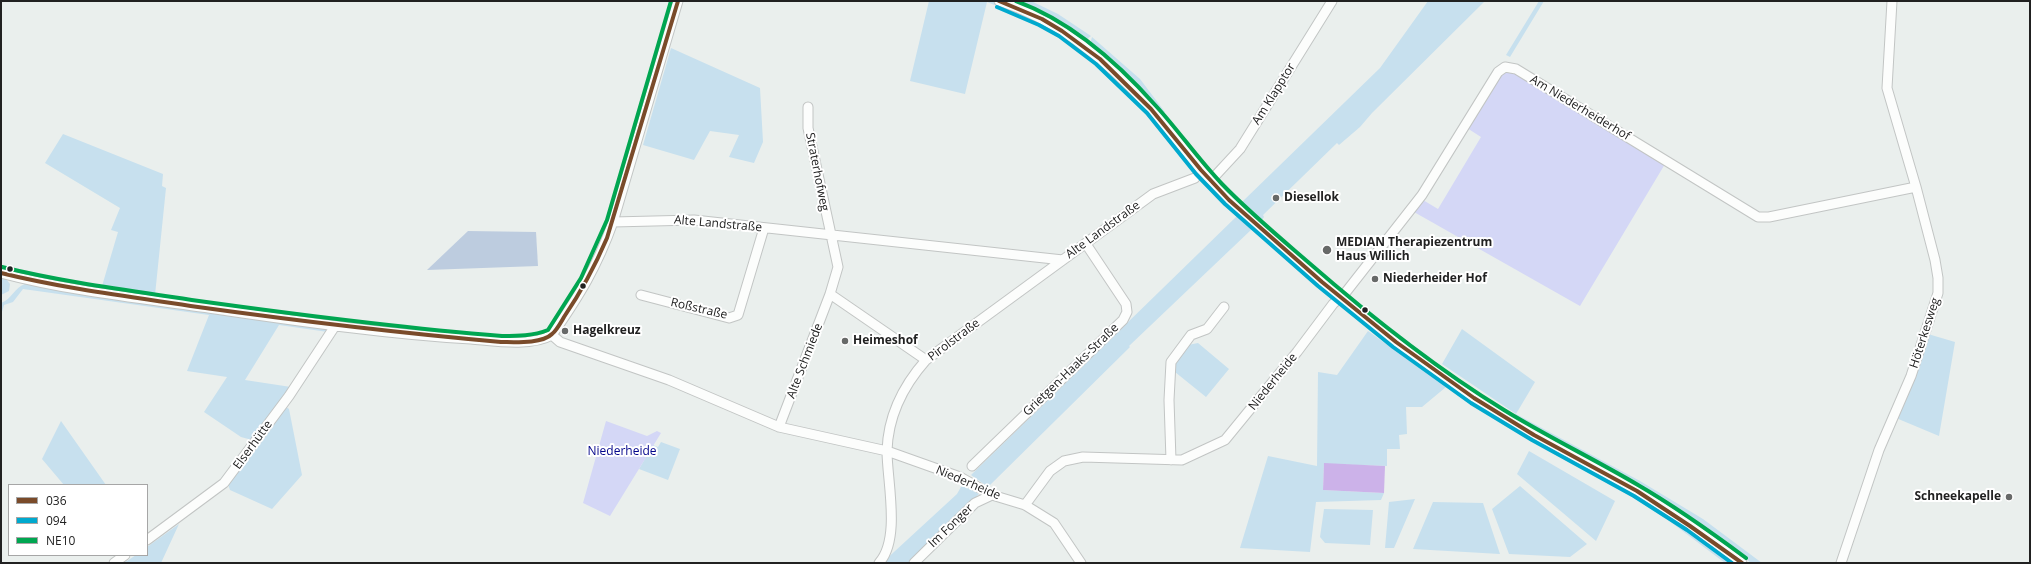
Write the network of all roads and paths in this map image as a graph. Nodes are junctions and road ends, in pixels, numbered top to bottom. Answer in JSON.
{"nodes":[{"id":1,"x":999,"y":1,"type":"edge"},
{"id":2,"x":1332,"y":1,"type":"edge"},
{"id":3,"x":1892,"y":1,"type":"edge"},
{"id":4,"x":677,"y":2,"type":"edge"},
{"id":5,"x":808,"y":107,"type":"dead end"},
{"id":6,"x":1206,"y":176,"type":"junction"},
{"id":7,"x":1195,"y":178,"type":"dead end"},
{"id":8,"x":1916,"y":187,"type":"junction"},
{"id":9,"x":613,"y":222,"type":"junction"},
{"id":10,"x":764,"y":228,"type":"junction"},
{"id":11,"x":832,"y":235,"type":"junction"},
{"id":12,"x":1086,"y":244,"type":"junction"},
{"id":13,"x":1063,"y":260,"type":"junction"},
{"id":14,"x":1,"y":273,"type":"edge"},
{"id":15,"x":830,"y":294,"type":"junction"},
{"id":16,"x":641,"y":295,"type":"dead end"},
{"id":17,"x":1340,"y":297,"type":"junction"},
{"id":18,"x":1224,"y":308,"type":"dead end"},
{"id":19,"x":335,"y":326,"type":"junction"},
{"id":20,"x":552,"y":335,"type":"junction"},
{"id":21,"x":926,"y":360,"type":"junction"},
{"id":22,"x":779,"y":427,"type":"junction"},
{"id":23,"x":887,"y":451,"type":"junction"},
{"id":24,"x":1171,"y":460,"type":"junction"},
{"id":25,"x":972,"y":466,"type":"dead end"},
{"id":26,"x":992,"y":495,"type":"junction"},
{"id":27,"x":1025,"y":505,"type":"junction"},
{"id":28,"x":148,"y":539,"type":"edge"},
{"id":29,"x":124,"y":556,"type":"edge"},
{"id":30,"x":114,"y":563,"type":"edge"},
{"id":31,"x":879,"y":563,"type":"edge"},
{"id":32,"x":914,"y":563,"type":"edge"},
{"id":33,"x":1080,"y":563,"type":"edge"},
{"id":34,"x":1742,"y":563,"type":"edge"},
{"id":35,"x":1841,"y":563,"type":"edge"}],
"edges":[{"from":1,"to":6,"type":"street"},
{"from":2,"to":6,"type":"street","name":"Am Klapptor"},
{"from":3,"to":8,"type":"street","name":"Höterkesweg"},
{"from":4,"to":9,"type":"street"},
{"from":5,"to":11,"type":"street","name":"Straterhofweg"},
{"from":6,"to":17,"type":"street"},
{"from":7,"to":12,"type":"street","name":"Alte Landstraße"},
{"from":8,"to":17,"type":"street","name":"Am Niederheiderhof"},
{"from":8,"to":35,"type":"street","name":"Höterkesweg"},
{"from":9,"to":10,"type":"street","name":"Alte Landstraße"},
{"from":9,"to":20,"type":"street"},
{"from":10,"to":11,"type":"street","name":"Alte Landstraße"},
{"from":10,"to":16,"type":"street","name":"Roßstraße"},
{"from":11,"to":13,"type":"street","name":"Alte Landstraße"},
{"from":11,"to":15,"type":"street","name":"Alte Schmiede"},
{"from":12,"to":13,"type":"street","name":"Alte Landstraße"},
{"from":12,"to":25,"type":"street","name":"Grietgen-Haaks-Straße"},
{"from":13,"to":21,"type":"street","name":"Pirolstraße"},
{"from":14,"to":19,"type":"street"},
{"from":15,"to":21,"type":"street"},
{"from":15,"to":22,"type":"street","name":"Alte Schmiede"},
{"from":17,"to":24,"type":"street","name":"Niederheide"},
{"from":17,"to":34,"type":"street"},
{"from":18,"to":24,"type":"street"},
{"from":19,"to":20,"type":"street"},
{"from":19,"to":28,"type":"street","name":"Elserhütte"},
{"from":20,"to":22,"type":"street","name":"Niederheide"},
{"from":21,"to":23,"type":"street","name":"Pirolstraße"},
{"from":22,"to":23,"type":"street","name":"Niederheide"},
{"from":23,"to":26,"type":"street","name":"Niederheide"},
{"from":23,"to":31,"type":"street","name":"Pirolstraße"},
{"from":24,"to":27,"type":"street","name":"Niederheide"},
{"from":26,"to":27,"type":"street","name":"Niederheide"},
{"from":26,"to":32,"type":"street","name":"Im Fonger"},
{"from":27,"to":33,"type":"street"},
{"from":29,"to":30,"type":"street"}]}
